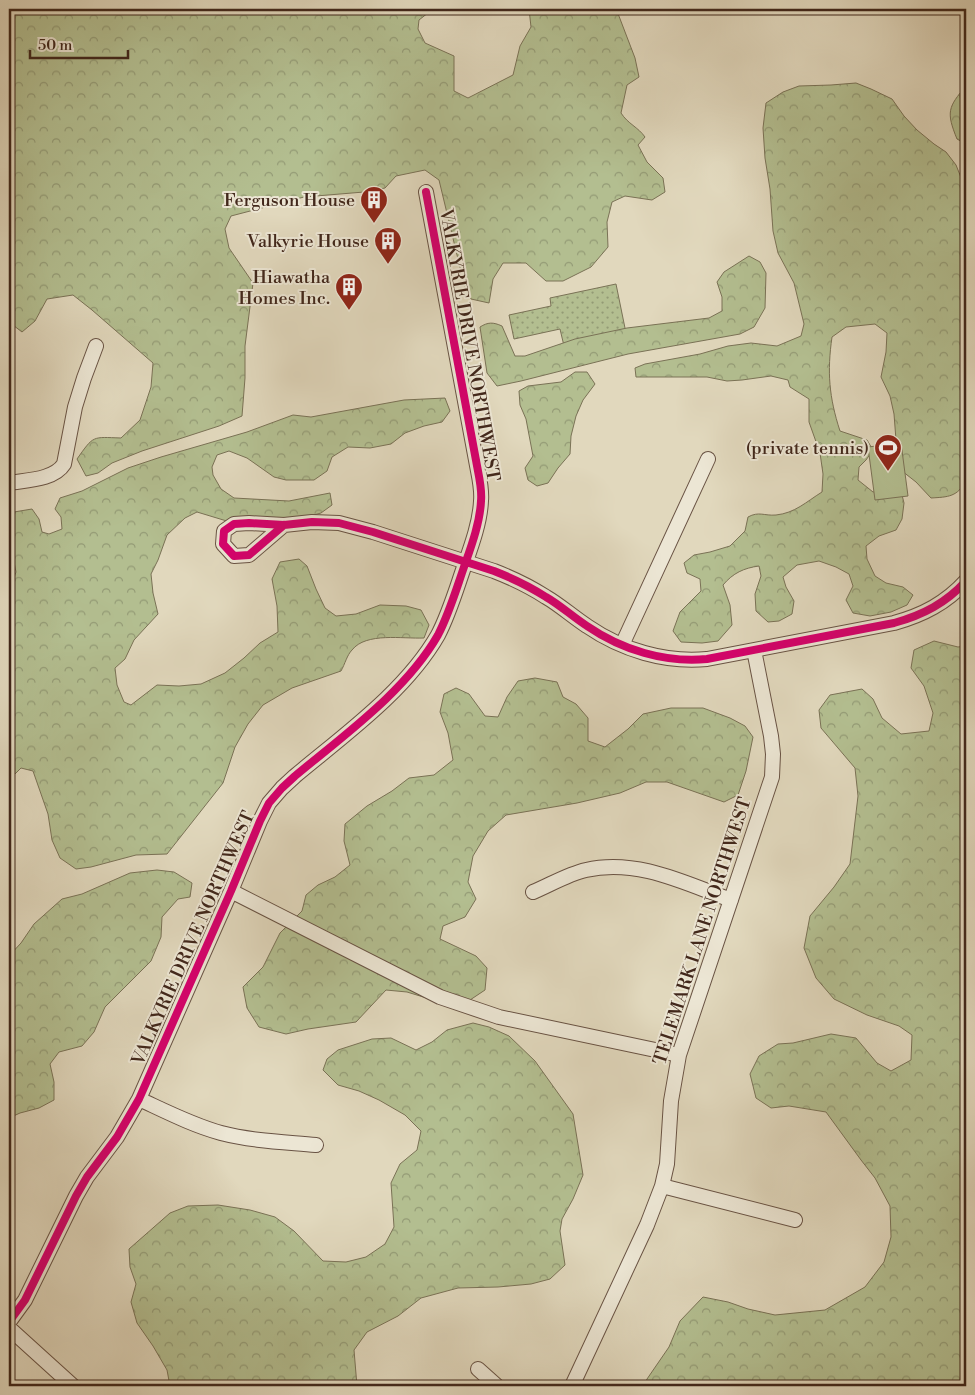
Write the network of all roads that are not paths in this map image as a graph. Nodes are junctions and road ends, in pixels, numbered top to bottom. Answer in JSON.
{"nodes":[{"id":1,"x":426,"y":192,"type":"dead end"},
{"id":2,"x":96,"y":346,"type":"dead end"},
{"id":3,"x":708,"y":459,"type":"dead end"},
{"id":4,"x":9,"y":483,"type":"edge"},
{"id":5,"x":284,"y":525,"type":"dead end"},
{"id":6,"x":465,"y":563,"type":"junction"},
{"id":7,"x":966,"y":581,"type":"edge"},
{"id":8,"x":622,"y":644,"type":"junction"},
{"id":9,"x":754,"y":650,"type":"junction"},
{"id":10,"x":231,"y":891,"type":"junction"},
{"id":11,"x":533,"y":892,"type":"dead end"},
{"id":12,"x":731,"y":900,"type":"junction"},
{"id":13,"x":680,"y":1055,"type":"junction"},
{"id":14,"x":139,"y":1099,"type":"junction"},
{"id":15,"x":316,"y":1145,"type":"dead end"},
{"id":16,"x":662,"y":1186,"type":"junction"},
{"id":17,"x":795,"y":1220,"type":"dead end"},
{"id":18,"x":9,"y":1322,"type":"edge"},
{"id":19,"x":9,"y":1328,"type":"edge"},
{"id":20,"x":478,"y":1369,"type":"dead end"},
{"id":21,"x":72,"y":1386,"type":"edge"},
{"id":22,"x":497,"y":1386,"type":"edge"},
{"id":23,"x":572,"y":1386,"type":"edge"}],
"edges":[{"from":1,"to":6,"type":"street","name":"VALKYRIE DRIVE NORTHWEST"},
{"from":2,"to":4,"type":"street"},
{"from":3,"to":8,"type":"street"},
{"from":5,"to":6,"type":"street"},
{"from":6,"to":8,"type":"street"},
{"from":6,"to":10,"type":"street","name":"VALKYRIE DRIVE NORTHWEST"},
{"from":7,"to":9,"type":"street"},
{"from":8,"to":9,"type":"street"},
{"from":9,"to":12,"type":"street","name":"TELEMARK LANE NORTHWEST"},
{"from":10,"to":13,"type":"street"},
{"from":10,"to":14,"type":"street","name":"VALKYRIE DRIVE NORTHWEST"},
{"from":11,"to":12,"type":"street"},
{"from":12,"to":13,"type":"street","name":"TELEMARK LANE NORTHWEST"},
{"from":13,"to":16,"type":"street","name":"TELEMARK LANE NORTHWEST"},
{"from":14,"to":15,"type":"street"},
{"from":14,"to":18,"type":"street","name":"VALKYRIE DRIVE NORTHWEST"},
{"from":16,"to":17,"type":"street"},
{"from":16,"to":23,"type":"street","name":"TELEMARK LANE NORTHWEST"},
{"from":19,"to":21,"type":"street"},
{"from":20,"to":22,"type":"street"}]}
